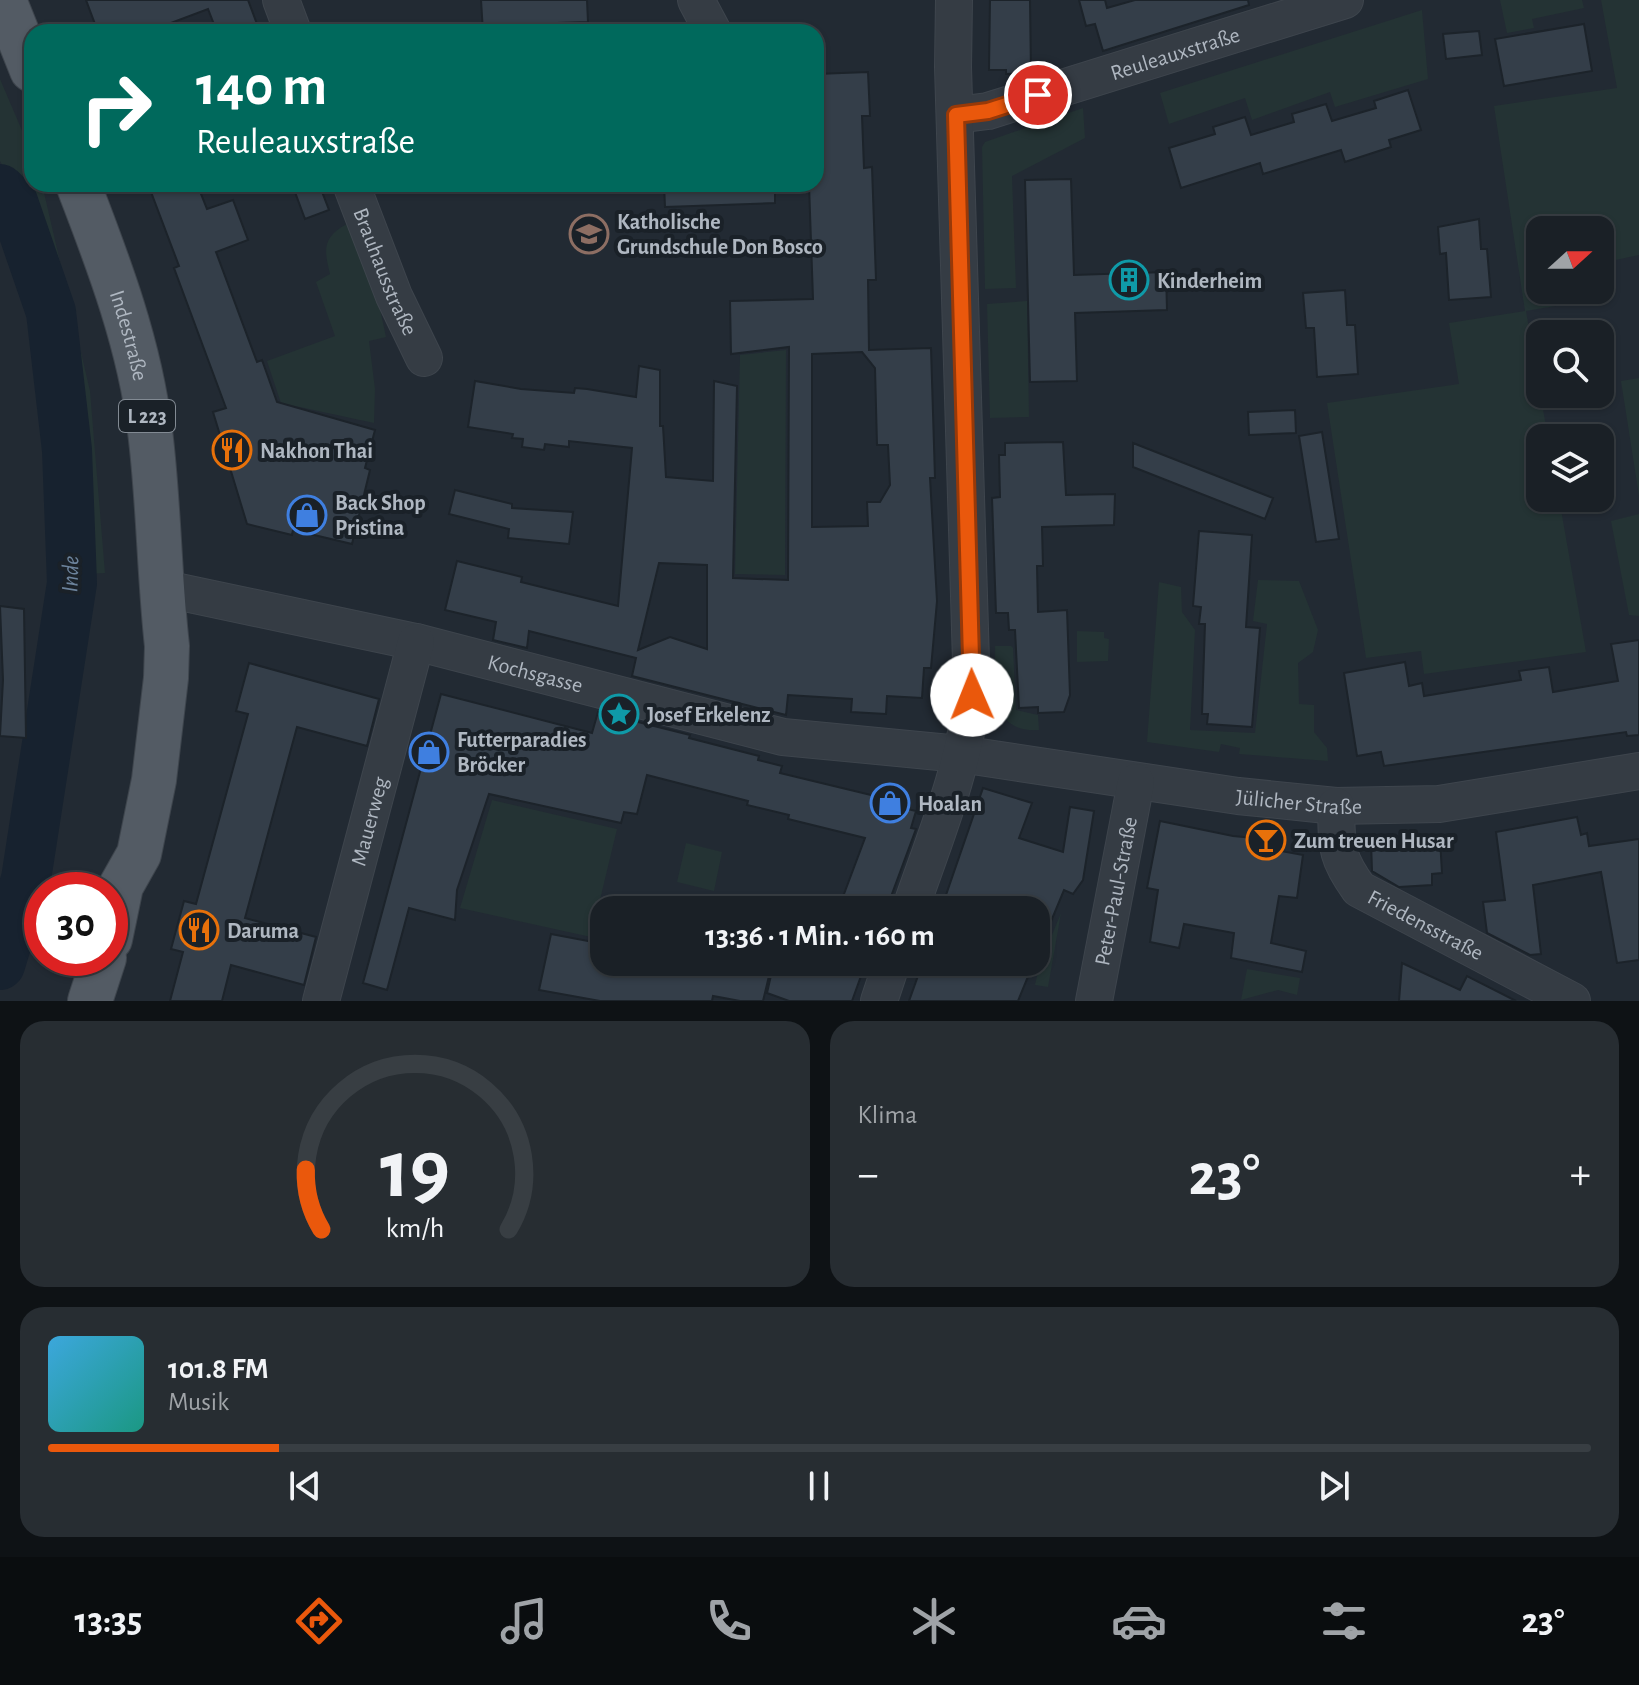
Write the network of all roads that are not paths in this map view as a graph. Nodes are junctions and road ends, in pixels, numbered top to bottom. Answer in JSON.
{"nodes":[{"id":1,"x":4,"y":0,"type":"edge"},
{"id":2,"x":281,"y":0,"type":"edge"},
{"id":3,"x":696,"y":0,"type":"edge"},
{"id":4,"x":954,"y":0,"type":"edge"},
{"id":5,"x":1345,"y":0,"type":"edge"},
{"id":6,"x":290,"y":24,"type":"edge"},
{"id":7,"x":709,"y":24,"type":"edge"},
{"id":8,"x":24,"y":50,"type":"edge"},
{"id":9,"x":956,"y":115,"type":"junction"},
{"id":10,"x":81,"y":192,"type":"edge"},
{"id":11,"x":354,"y":192,"type":"edge"},
{"id":12,"x":424,"y":358,"type":"dead end"},
{"id":13,"x":161,"y":588,"type":"junction"},
{"id":14,"x":416,"y":642,"type":"junction"},
{"id":15,"x":960,"y":754,"type":"junction"},
{"id":16,"x":1639,"y":771,"type":"edge"},
{"id":17,"x":1136,"y":782,"type":"junction"},
{"id":18,"x":1336,"y":806,"type":"junction"},
{"id":19,"x":128,"y":874,"type":"edge"},
{"id":20,"x":915,"y":896,"type":"edge"},
{"id":21,"x":98,"y":976,"type":"edge"},
{"id":22,"x":887,"y":976,"type":"edge"},
{"id":23,"x":90,"y":1001,"type":"edge"},
{"id":24,"x":321,"y":1001,"type":"edge"},
{"id":25,"x":879,"y":1001,"type":"edge"},
{"id":26,"x":1094,"y":1001,"type":"edge"},
{"id":27,"x":1572,"y":1001,"type":"edge"}],
"edges":[{"from":1,"to":8,"type":"main road"},
{"from":2,"to":6,"type":"street"},
{"from":3,"to":7,"type":"street"},
{"from":4,"to":9,"type":"street"},
{"from":5,"to":9,"type":"street","name":"Reuleauxstraße"},
{"from":9,"to":15,"type":"street"},
{"from":10,"to":13,"type":"main road","name":"Indestraße","number":"L 223"},
{"from":11,"to":12,"type":"street","name":"Brauhausstraße"},
{"from":13,"to":14,"type":"street","name":"Kochsgasse"},
{"from":13,"to":19,"type":"main road","name":"Indestraße","number":"L 223"},
{"from":14,"to":15,"type":"street","name":"Kochsgasse"},
{"from":14,"to":24,"type":"street","name":"Mauerweg"},
{"from":15,"to":17,"type":"street","name":"Jülicher Straße"},
{"from":15,"to":20,"type":"street"},
{"from":16,"to":18,"type":"street","name":"Jülicher Straße"},
{"from":17,"to":18,"type":"street","name":"Jülicher Straße"},
{"from":17,"to":26,"type":"street","name":"Peter-Paul-Straße"},
{"from":18,"to":27,"type":"street","name":"Friedensstraße"},
{"from":21,"to":23,"type":"main road"},
{"from":22,"to":25,"type":"street"}]}
